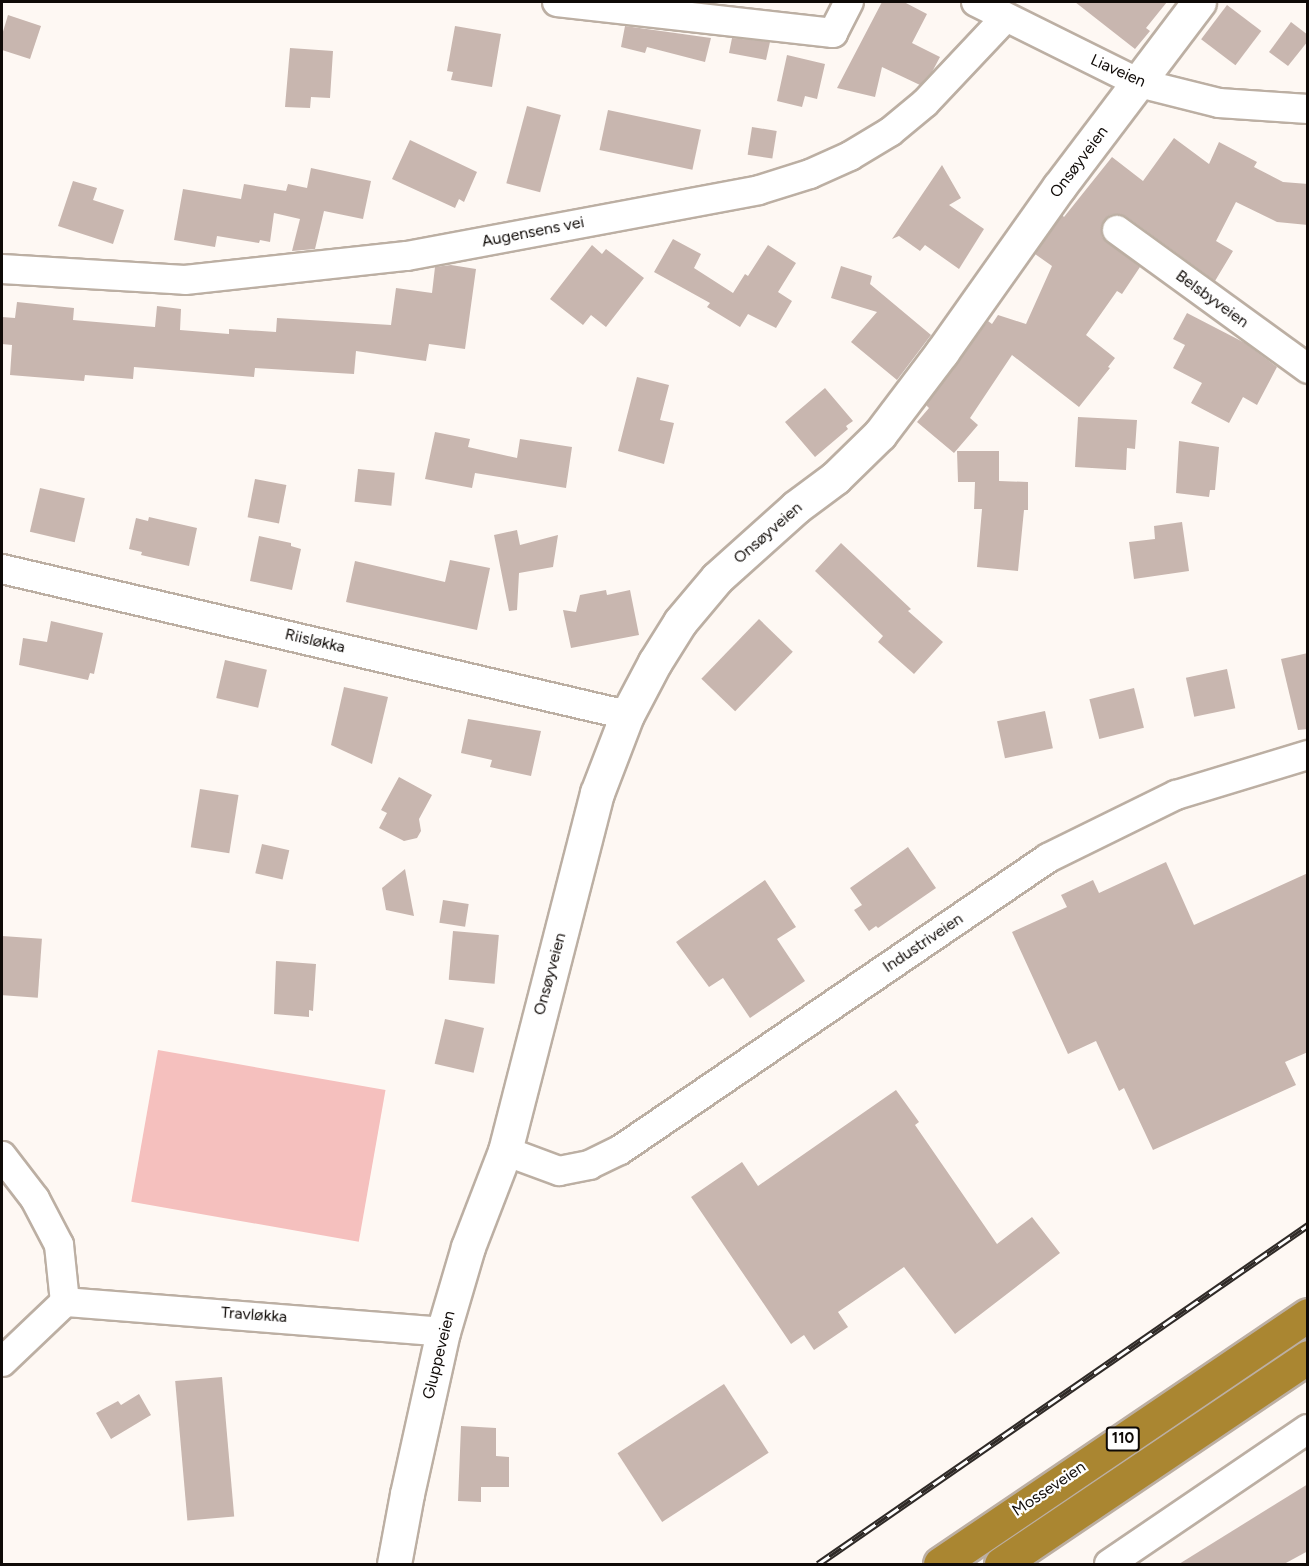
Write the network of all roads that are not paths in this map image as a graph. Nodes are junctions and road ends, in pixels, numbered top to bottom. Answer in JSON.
{"nodes":[{"id":1,"x":557,"y":2,"type":"edge"},
{"id":2,"x":849,"y":2,"type":"edge"},
{"id":3,"x":976,"y":2,"type":"edge"},
{"id":4,"x":1199,"y":2,"type":"edge"},
{"id":5,"x":1005,"y":18,"type":"junction"},
{"id":6,"x":1139,"y":83,"type":"junction"},
{"id":7,"x":1308,"y":109,"type":"edge"},
{"id":8,"x":1117,"y":230,"type":"dead end"},
{"id":9,"x":2,"y":269,"type":"edge"},
{"id":10,"x":1308,"y":369,"type":"edge"},
{"id":11,"x":2,"y":569,"type":"edge"},
{"id":12,"x":627,"y":716,"type":"junction"},
{"id":13,"x":1308,"y":755,"type":"edge"},
{"id":14,"x":505,"y":1151,"type":"junction"},
{"id":15,"x":2,"y":1156,"type":"edge"},
{"id":16,"x":65,"y":1302,"type":"junction"},
{"id":17,"x":1308,"y":1315,"type":"edge"},
{"id":18,"x":443,"y":1332,"type":"junction"},
{"id":19,"x":1308,"y":1357,"type":"edge"},
{"id":20,"x":2,"y":1362,"type":"edge"},
{"id":21,"x":1308,"y":1429,"type":"edge"},
{"id":22,"x":394,"y":1564,"type":"edge"},
{"id":23,"x":940,"y":1564,"type":"edge"},
{"id":24,"x":1001,"y":1564,"type":"edge"},
{"id":25,"x":1109,"y":1564,"type":"edge"}],
"edges":[{"from":1,"to":2,"type":"street"},
{"from":3,"to":5,"type":"street","name":"Liaveien"},
{"from":4,"to":6,"type":"street","name":"Onsøyveien"},
{"from":5,"to":6,"type":"street","name":"Liaveien"},
{"from":5,"to":9,"type":"street","name":"Augensens vei"},
{"from":6,"to":7,"type":"street","name":"Liaveien"},
{"from":6,"to":12,"type":"street","name":"Onsøyveien"},
{"from":8,"to":10,"type":"street","name":"Belsbyveien"},
{"from":11,"to":12,"type":"street","name":"Riisløkka"},
{"from":12,"to":14,"type":"street","name":"Onsøyveien"},
{"from":13,"to":14,"type":"street","name":"Industriveien"},
{"from":14,"to":18,"type":"street","name":"Gluppeveien"},
{"from":15,"to":16,"type":"street"},
{"from":16,"to":18,"type":"street","name":"Travløkka"},
{"from":16,"to":20,"type":"street"},
{"from":17,"to":23,"type":"highway","name":"Mosseveien","number":"110"},
{"from":18,"to":22,"type":"street","name":"Gluppeveien"},
{"from":19,"to":24,"type":"highway","number":"110"},
{"from":21,"to":25,"type":"street"}]}
